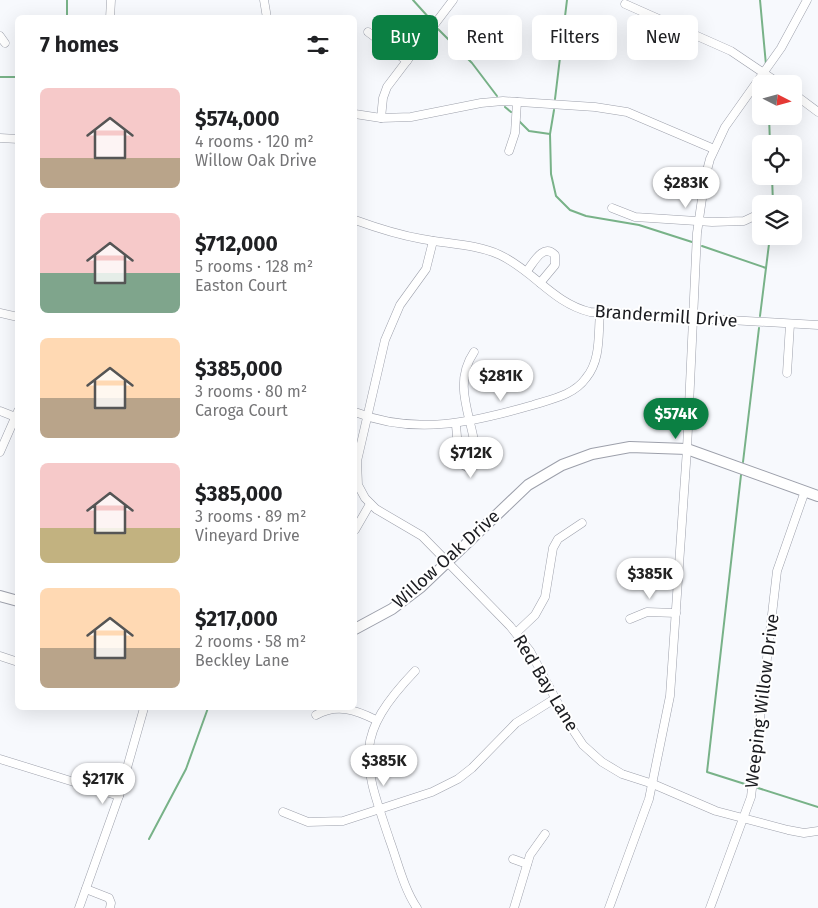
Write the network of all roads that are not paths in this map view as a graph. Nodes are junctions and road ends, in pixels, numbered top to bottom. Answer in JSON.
{"nodes":[{"id":1,"x":111,"y":0,"type":"edge"},
{"id":2,"x":264,"y":0,"type":"edge"},
{"id":3,"x":453,"y":0,"type":"edge"},
{"id":4,"x":807,"y":0,"type":"edge"},
{"id":5,"x":626,"y":4,"type":"dead end"},
{"id":6,"x":110,"y":15,"type":"edge"},
{"id":7,"x":266,"y":15,"type":"edge"},
{"id":8,"x":368,"y":32,"type":"dead end"},
{"id":9,"x":0,"y":36,"type":"edge"},
{"id":10,"x":5,"y":43,"type":"dead end"},
{"id":11,"x":407,"y":61,"type":"junction"},
{"id":12,"x":764,"y":72,"type":"junction"},
{"id":13,"x":768,"y":75,"type":"edge"},
{"id":14,"x":802,"y":100,"type":"edge"},
{"id":15,"x":517,"y":102,"type":"junction"},
{"id":16,"x":818,"y":112,"type":"edge"},
{"id":17,"x":357,"y":114,"type":"edge"},
{"id":18,"x":381,"y":118,"type":"junction"},
{"id":19,"x":0,"y":138,"type":"edge"},
{"id":20,"x":15,"y":139,"type":"edge"},
{"id":21,"x":714,"y":150,"type":"junction"},
{"id":22,"x":509,"y":151,"type":"dead end"},
{"id":23,"x":612,"y":208,"type":"dead end"},
{"id":24,"x":752,"y":217,"type":"edge"},
{"id":25,"x":357,"y":221,"type":"edge"},
{"id":26,"x":698,"y":221,"type":"junction"},
{"id":27,"x":433,"y":241,"type":"junction"},
{"id":28,"x":527,"y":271,"type":"junction"},
{"id":29,"x":540,"y":283,"type":"junction"},
{"id":30,"x":0,"y":313,"type":"edge"},
{"id":31,"x":600,"y":313,"type":"junction"},
{"id":32,"x":15,"y":316,"type":"edge"},
{"id":33,"x":692,"y":319,"type":"junction"},
{"id":34,"x":790,"y":324,"type":"junction"},
{"id":35,"x":818,"y":325,"type":"edge"},
{"id":36,"x":474,"y":352,"type":"dead end"},
{"id":37,"x":787,"y":373,"type":"dead end"},
{"id":38,"x":0,"y":411,"type":"edge"},
{"id":39,"x":357,"y":413,"type":"edge"},
{"id":40,"x":15,"y":415,"type":"edge"},
{"id":41,"x":366,"y":416,"type":"junction"},
{"id":42,"x":15,"y":420,"type":"edge"},
{"id":43,"x":471,"y":422,"type":"junction"},
{"id":44,"x":456,"y":424,"type":"junction"},
{"id":45,"x":687,"y":449,"type":"junction"},
{"id":46,"x":0,"y":452,"type":"edge"},
{"id":47,"x":357,"y":466,"type":"edge"},
{"id":48,"x":357,"y":478,"type":"edge"},
{"id":49,"x":805,"y":491,"type":"junction"},
{"id":50,"x":818,"y":496,"type":"edge"},
{"id":51,"x":370,"y":504,"type":"junction"},
{"id":52,"x":582,"y":524,"type":"dead end"},
{"id":53,"x":357,"y":527,"type":"edge"},
{"id":54,"x":447,"y":562,"type":"junction"},
{"id":55,"x":0,"y":596,"type":"edge"},
{"id":56,"x":15,"y":600,"type":"edge"},
{"id":57,"x":676,"y":613,"type":"junction"},
{"id":58,"x":630,"y":619,"type":"dead end"},
{"id":59,"x":357,"y":628,"type":"edge"},
{"id":60,"x":516,"y":633,"type":"junction"},
{"id":61,"x":0,"y":656,"type":"edge"},
{"id":62,"x":15,"y":661,"type":"edge"},
{"id":63,"x":414,"y":671,"type":"dead end"},
{"id":64,"x":556,"y":698,"type":"junction"},
{"id":65,"x":143,"y":710,"type":"edge"},
{"id":66,"x":327,"y":710,"type":"edge"},
{"id":67,"x":350,"y":710,"type":"edge"},
{"id":68,"x":316,"y":715,"type":"dead end"},
{"id":69,"x":376,"y":720,"type":"junction"},
{"id":70,"x":0,"y":759,"type":"edge"},
{"id":71,"x":653,"y":784,"type":"junction"},
{"id":72,"x":118,"y":796,"type":"junction"},
{"id":73,"x":380,"y":810,"type":"junction"},
{"id":74,"x":283,"y":812,"type":"dead end"},
{"id":75,"x":744,"y":818,"type":"junction"},
{"id":76,"x":818,"y":831,"type":"edge"},
{"id":77,"x":545,"y":834,"type":"dead end"},
{"id":78,"x":513,"y":859,"type":"dead end"},
{"id":79,"x":527,"y":864,"type":"junction"},
{"id":80,"x":86,"y":889,"type":"junction"},
{"id":81,"x":82,"y":907,"type":"edge"},
{"id":82,"x":110,"y":908,"type":"edge"},
{"id":83,"x":417,"y":908,"type":"edge"},
{"id":84,"x":514,"y":908,"type":"edge"},
{"id":85,"x":609,"y":908,"type":"edge"},
{"id":86,"x":710,"y":908,"type":"edge"}],
"edges":[{"from":1,"to":6,"type":"street"},
{"from":2,"to":7,"type":"street"},
{"from":3,"to":11,"type":"street"},
{"from":4,"to":12,"type":"street"},
{"from":5,"to":12,"type":"street"},
{"from":8,"to":11,"type":"street"},
{"from":9,"to":10,"type":"street"},
{"from":11,"to":18,"type":"street"},
{"from":12,"to":13,"type":"street"},
{"from":12,"to":21,"type":"street"},
{"from":14,"to":16,"type":"street"},
{"from":15,"to":18,"type":"street"},
{"from":15,"to":21,"type":"street"},
{"from":15,"to":22,"type":"street"},
{"from":17,"to":18,"type":"street"},
{"from":19,"to":20,"type":"street"},
{"from":21,"to":26,"type":"street"},
{"from":23,"to":26,"type":"street"},
{"from":24,"to":26,"type":"street"},
{"from":25,"to":27,"type":"street","name":"Brandermill Drive"},
{"from":26,"to":33,"type":"street"},
{"from":27,"to":28,"type":"street","name":"Brandermill Drive"},
{"from":27,"to":41,"type":"street","name":"Red Bay Lane"},
{"from":28,"to":29,"type":"street","name":"Brandermill Drive"},
{"from":28,"to":29,"type":"street"},
{"from":29,"to":31,"type":"street","name":"Brandermill Drive"},
{"from":30,"to":32,"type":"street"},
{"from":31,"to":33,"type":"street","name":"Brandermill Drive"},
{"from":31,"to":43,"type":"street"},
{"from":33,"to":34,"type":"street","name":"Brandermill Drive"},
{"from":33,"to":45,"type":"street"},
{"from":34,"to":35,"type":"street","name":"Brandermill Drive"},
{"from":34,"to":37,"type":"street"},
{"from":36,"to":43,"type":"street"},
{"from":38,"to":40,"type":"street"},
{"from":39,"to":41,"type":"street"},
{"from":41,"to":44,"type":"street"},
{"from":41,"to":47,"type":"street","name":"Red Bay Lane"},
{"from":42,"to":46,"type":"street"},
{"from":43,"to":44,"type":"street"},
{"from":43,"to":44,"type":"street"},
{"from":45,"to":49,"type":"street","name":"Willow Oak Drive"},
{"from":45,"to":54,"type":"street","name":"Willow Oak Drive"},
{"from":45,"to":57,"type":"street"},
{"from":48,"to":51,"type":"street","name":"Red Bay Lane"},
{"from":49,"to":50,"type":"street","name":"Willow Oak Drive"},
{"from":49,"to":75,"type":"street","name":"Weeping Willow Drive"},
{"from":51,"to":53,"type":"street"},
{"from":51,"to":54,"type":"street","name":"Red Bay Lane"},
{"from":52,"to":60,"type":"street"},
{"from":54,"to":59,"type":"street","name":"Willow Oak Drive"},
{"from":54,"to":60,"type":"street","name":"Red Bay Lane"},
{"from":55,"to":56,"type":"street"},
{"from":57,"to":58,"type":"street"},
{"from":57,"to":71,"type":"street"},
{"from":60,"to":64,"type":"street","name":"Red Bay Lane"},
{"from":61,"to":62,"type":"street"},
{"from":63,"to":69,"type":"street"},
{"from":64,"to":71,"type":"street","name":"Red Bay Lane"},
{"from":64,"to":73,"type":"street"},
{"from":65,"to":72,"type":"street"},
{"from":66,"to":68,"type":"street"},
{"from":67,"to":69,"type":"street"},
{"from":69,"to":73,"type":"street"},
{"from":70,"to":72,"type":"street"},
{"from":71,"to":75,"type":"street","name":"Red Bay Lane"},
{"from":71,"to":85,"type":"street"},
{"from":72,"to":80,"type":"street"},
{"from":73,"to":74,"type":"street"},
{"from":73,"to":83,"type":"street"},
{"from":75,"to":76,"type":"street","name":"Red Bay Lane"},
{"from":75,"to":86,"type":"street","name":"Weeping Willow Drive"},
{"from":77,"to":79,"type":"street"},
{"from":78,"to":79,"type":"street"},
{"from":79,"to":84,"type":"street"},
{"from":80,"to":81,"type":"street"},
{"from":80,"to":82,"type":"street"}]}
